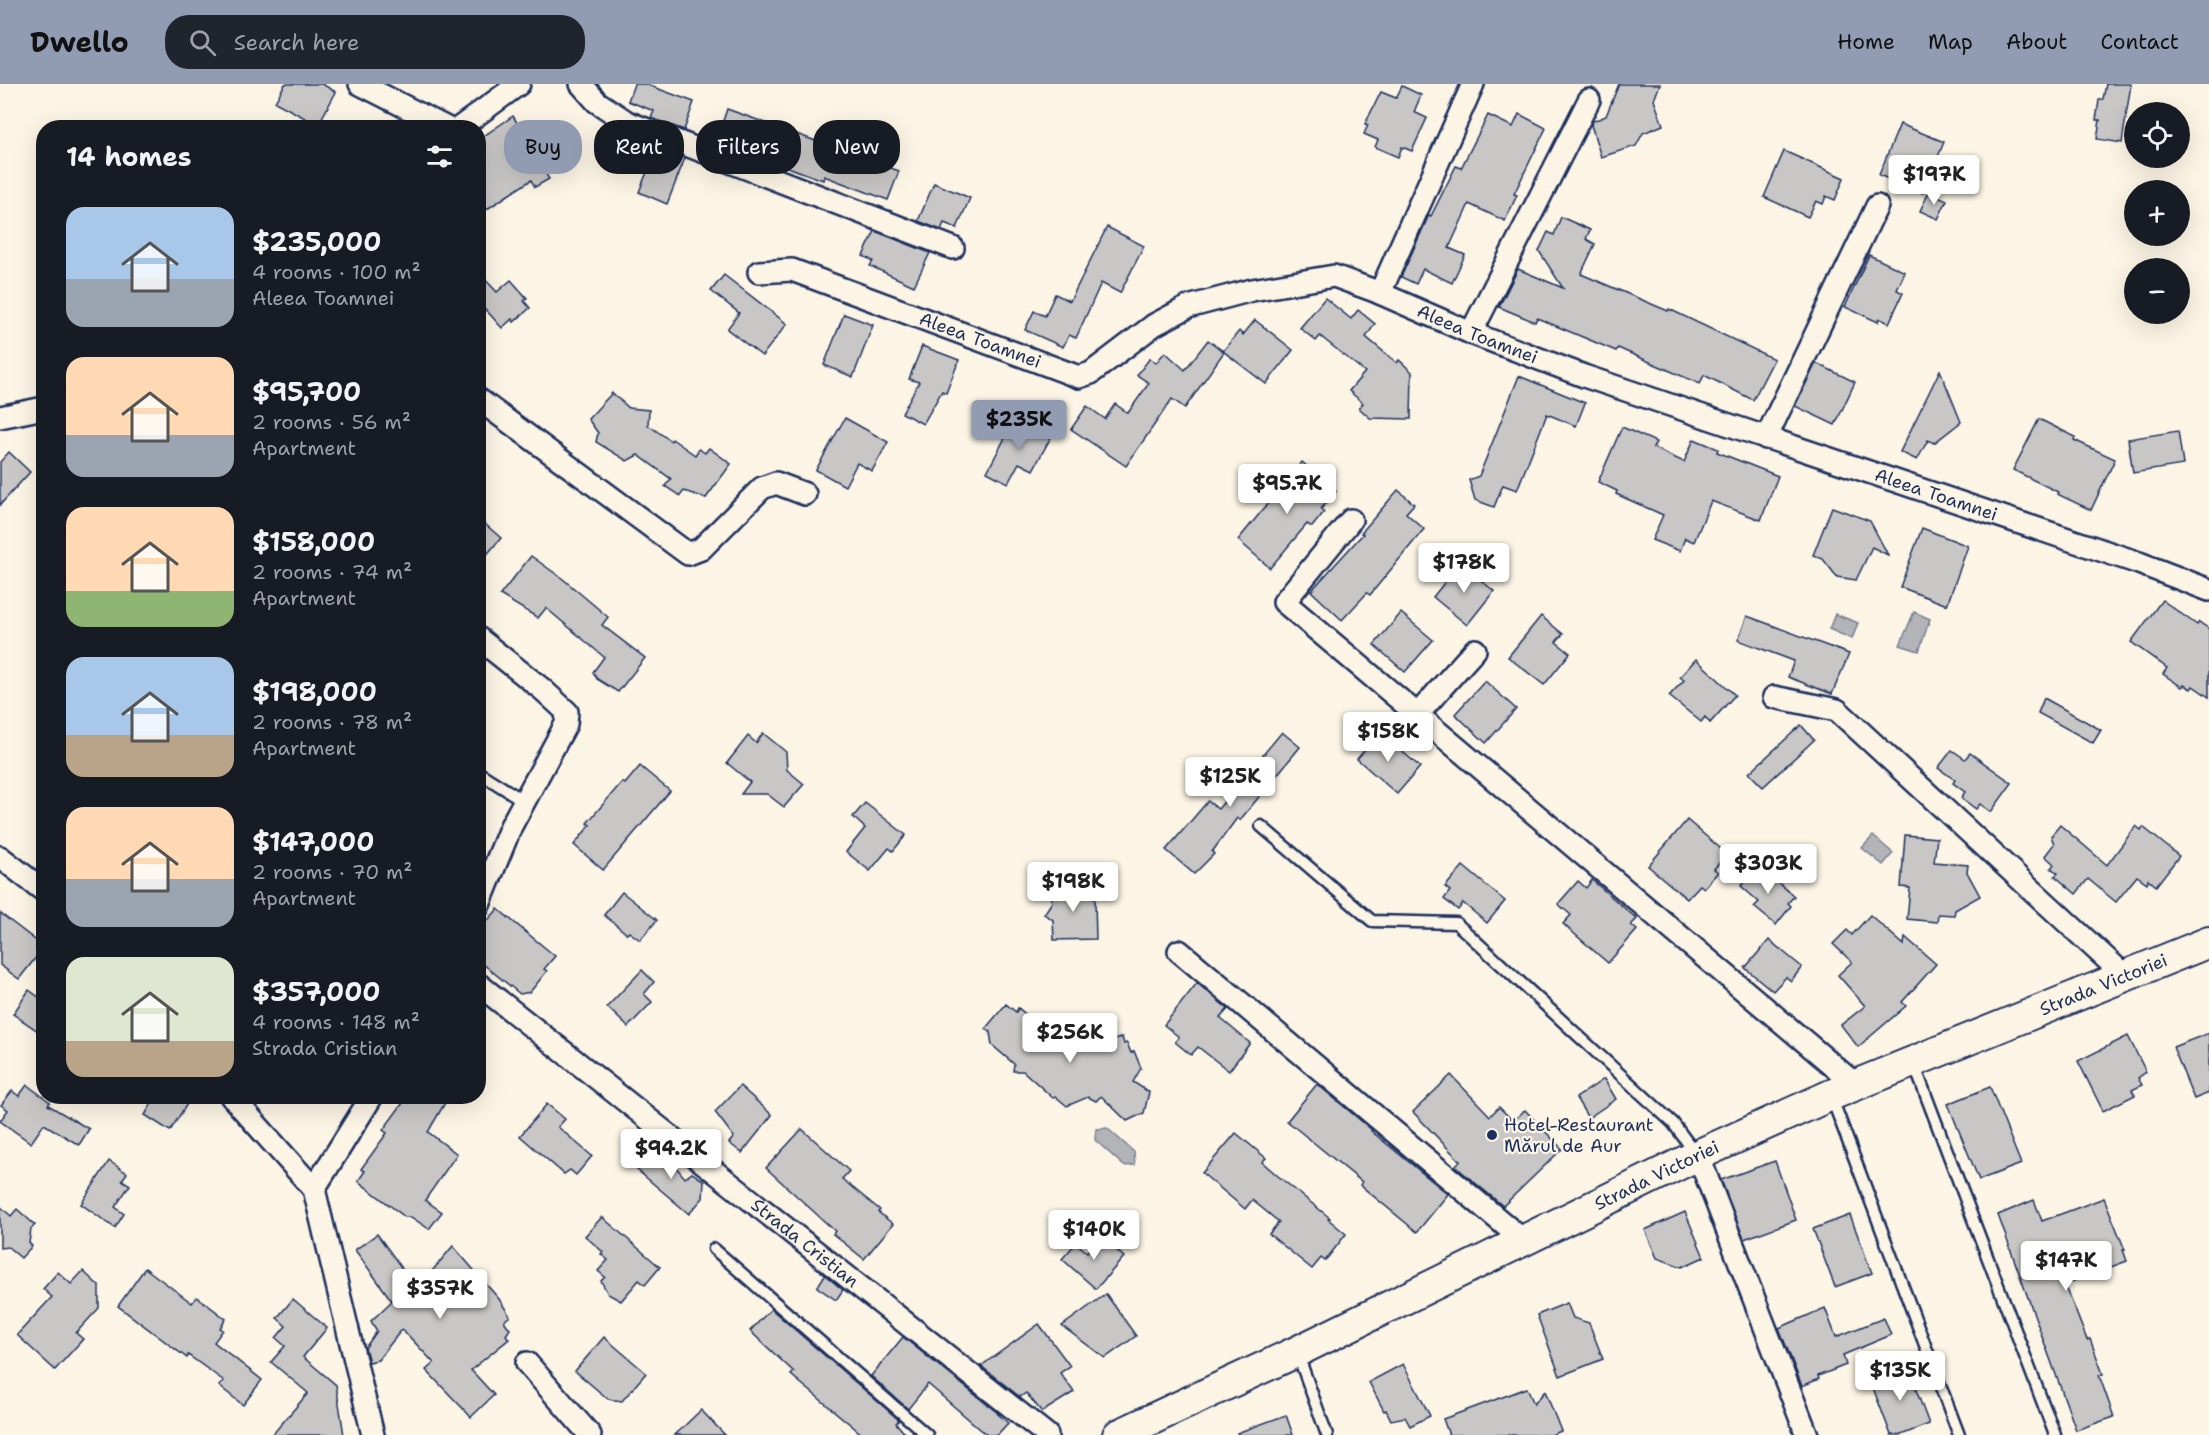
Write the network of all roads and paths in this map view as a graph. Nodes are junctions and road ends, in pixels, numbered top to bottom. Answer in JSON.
{"nodes":[{"id":1,"x":360,"y":84,"type":"edge"},
{"id":2,"x":519,"y":84,"type":"edge"},
{"id":3,"x":581,"y":84,"type":"edge"},
{"id":4,"x":1473,"y":84,"type":"edge"},
{"id":5,"x":1589,"y":100,"type":"dead end"},
{"id":6,"x":431,"y":120,"type":"edge"},
{"id":7,"x":470,"y":120,"type":"edge"},
{"id":8,"x":1877,"y":206,"type":"dead end"},
{"id":9,"x":953,"y":248,"type":"dead end"},
{"id":10,"x":759,"y":272,"type":"dead end"},
{"id":11,"x":1380,"y":293,"type":"junction"},
{"id":12,"x":1471,"y":333,"type":"junction"},
{"id":13,"x":486,"y":405,"type":"edge"},
{"id":14,"x":36,"y":410,"type":"edge"},
{"id":15,"x":0,"y":417,"type":"edge"},
{"id":16,"x":1766,"y":438,"type":"junction"},
{"id":17,"x":805,"y":494,"type":"dead end"},
{"id":18,"x":1351,"y":520,"type":"dead end"},
{"id":19,"x":2209,"y":590,"type":"edge"},
{"id":20,"x":486,"y":644,"type":"edge"},
{"id":21,"x":1475,"y":650,"type":"dead end"},
{"id":22,"x":1774,"y":697,"type":"dead end"},
{"id":23,"x":1417,"y":715,"type":"junction"},
{"id":24,"x":486,"y":777,"type":"edge"},
{"id":25,"x":524,"y":801,"type":"junction"},
{"id":26,"x":1261,"y":826,"type":"dead end"},
{"id":27,"x":0,"y":857,"type":"edge"},
{"id":28,"x":36,"y":885,"type":"edge"},
{"id":29,"x":486,"y":887,"type":"edge"},
{"id":30,"x":2209,"y":942,"type":"edge"},
{"id":31,"x":1179,"y":951,"type":"dead end"},
{"id":32,"x":2124,"y":975,"type":"junction"},
{"id":33,"x":486,"y":990,"type":"edge"},
{"id":34,"x":1913,"y":1061,"type":"junction"},
{"id":35,"x":1843,"y":1090,"type":"junction"},
{"id":36,"x":238,"y":1104,"type":"edge"},
{"id":37,"x":367,"y":1104,"type":"edge"},
{"id":38,"x":1698,"y":1155,"type":"junction"},
{"id":39,"x":314,"y":1189,"type":"junction"},
{"id":40,"x":1524,"y":1241,"type":"junction"},
{"id":41,"x":714,"y":1249,"type":"dead end"},
{"id":42,"x":1296,"y":1352,"type":"junction"},
{"id":43,"x":527,"y":1363,"type":"dead end"},
{"id":44,"x":373,"y":1435,"type":"edge"},
{"id":45,"x":590,"y":1435,"type":"edge"},
{"id":46,"x":927,"y":1435,"type":"edge"},
{"id":47,"x":1047,"y":1435,"type":"edge"},
{"id":48,"x":1118,"y":1435,"type":"edge"},
{"id":49,"x":1327,"y":1435,"type":"edge"},
{"id":50,"x":1807,"y":1435,"type":"edge"},
{"id":51,"x":1959,"y":1435,"type":"edge"},
{"id":52,"x":2055,"y":1435,"type":"edge"}],
"edges":[{"from":1,"to":6,"type":"street"},
{"from":2,"to":7,"type":"street"},
{"from":3,"to":9,"type":"street"},
{"from":4,"to":11,"type":"street"},
{"from":5,"to":12,"type":"street"},
{"from":8,"to":16,"type":"street"},
{"from":10,"to":11,"type":"street","name":"Aleea Toamnei"},
{"from":11,"to":12,"type":"street","name":"Aleea Toamnei"},
{"from":12,"to":16,"type":"street","name":"Aleea Toamnei"},
{"from":13,"to":17,"type":"street"},
{"from":14,"to":15,"type":"street"},
{"from":16,"to":19,"type":"street","name":"Aleea Toamnei"},
{"from":18,"to":23,"type":"street"},
{"from":20,"to":25,"type":"street"},
{"from":21,"to":23,"type":"street"},
{"from":22,"to":32,"type":"street"},
{"from":23,"to":35,"type":"street"},
{"from":24,"to":25,"type":"lane"},
{"from":25,"to":29,"type":"street"},
{"from":26,"to":38,"type":"lane"},
{"from":27,"to":28,"type":"street"},
{"from":30,"to":32,"type":"street","name":"Strada Victoriei"},
{"from":31,"to":40,"type":"street"},
{"from":32,"to":34,"type":"street","name":"Strada Victoriei"},
{"from":33,"to":47,"type":"street","name":"Strada Cristian"},
{"from":34,"to":35,"type":"street","name":"Strada Victoriei"},
{"from":34,"to":52,"type":"lane"},
{"from":35,"to":38,"type":"street","name":"Strada Victoriei"},
{"from":35,"to":51,"type":"lane"},
{"from":36,"to":39,"type":"street"},
{"from":37,"to":39,"type":"street"},
{"from":38,"to":40,"type":"street","name":"Strada Victoriei"},
{"from":38,"to":50,"type":"street"},
{"from":39,"to":44,"type":"street"},
{"from":40,"to":42,"type":"street","name":"Strada Victoriei"},
{"from":41,"to":46,"type":"lane"},
{"from":42,"to":48,"type":"street","name":"Strada Victoriei"},
{"from":42,"to":49,"type":"lane"},
{"from":43,"to":45,"type":"street"}]}
